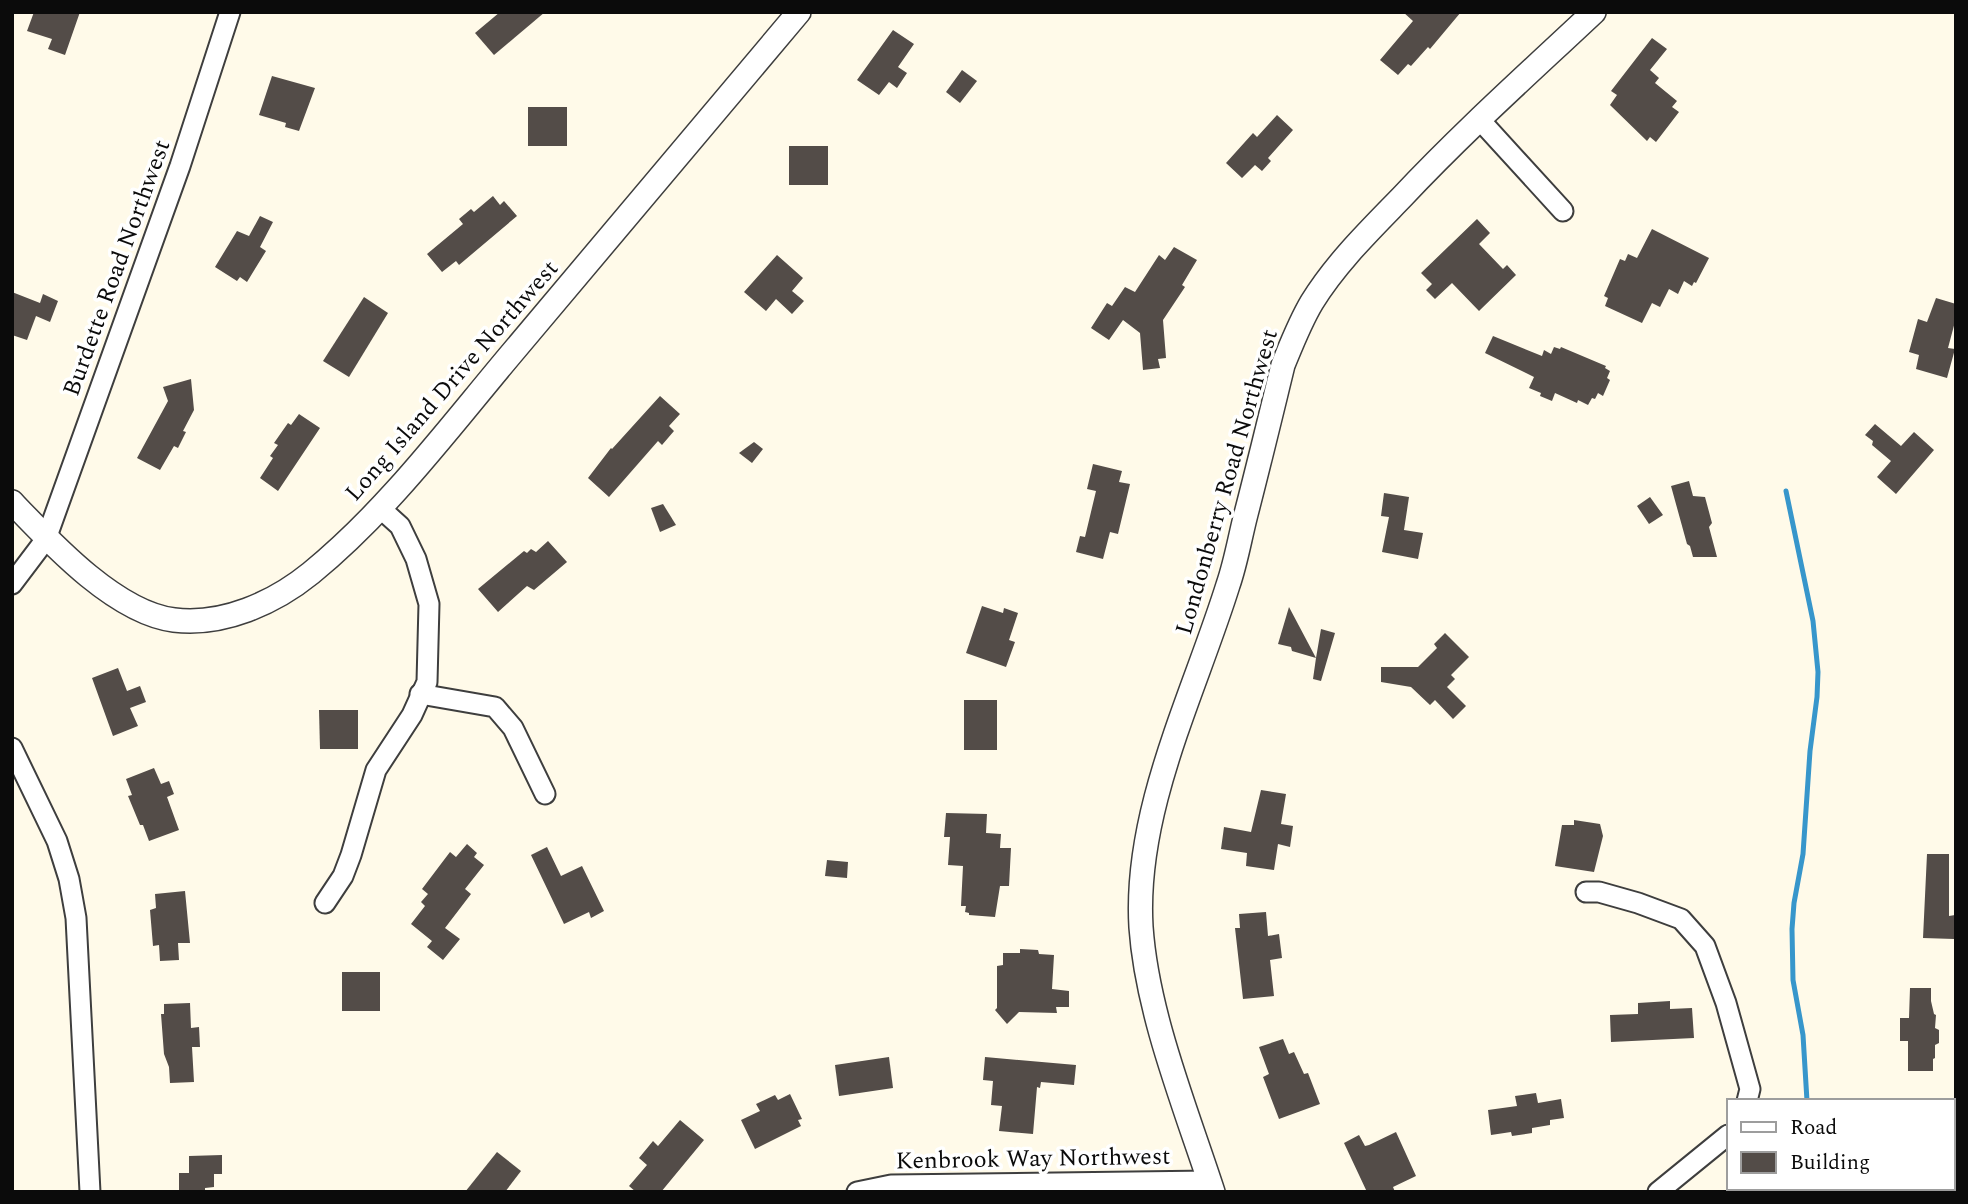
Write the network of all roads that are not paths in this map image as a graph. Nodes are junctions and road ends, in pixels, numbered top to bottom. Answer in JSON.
{"nodes":[{"id":1,"x":230,"y":12,"type":"edge"},
{"id":2,"x":799,"y":12,"type":"edge"},
{"id":3,"x":1594,"y":12,"type":"edge"},
{"id":4,"x":1479,"y":119,"type":"junction"},
{"id":5,"x":1563,"y":211,"type":"dead end"},
{"id":6,"x":12,"y":502,"type":"edge"},
{"id":7,"x":380,"y":508,"type":"junction"},
{"id":8,"x":46,"y":539,"type":"junction"},
{"id":9,"x":12,"y":584,"type":"edge"},
{"id":10,"x":420,"y":694,"type":"junction"},
{"id":11,"x":12,"y":748,"type":"edge"},
{"id":12,"x":545,"y":794,"type":"dead end"},
{"id":13,"x":1587,"y":892,"type":"dead end"},
{"id":14,"x":325,"y":903,"type":"dead end"},
{"id":15,"x":1748,"y":1099,"type":"edge"},
{"id":16,"x":1727,"y":1136,"type":"edge"},
{"id":17,"x":1211,"y":1186,"type":"edge"},
{"id":18,"x":892,"y":1188,"type":"edge"},
{"id":19,"x":90,"y":1192,"type":"edge"},
{"id":20,"x":857,"y":1192,"type":"edge"},
{"id":21,"x":1658,"y":1192,"type":"edge"}],
"edges":[{"from":1,"to":8,"type":"street","name":"Burdette Road Northwest"},
{"from":2,"to":7,"type":"street","name":"Long Island Drive Northwest"},
{"from":3,"to":4,"type":"street","name":"Londonberry Road Northwest"},
{"from":4,"to":5,"type":"street"},
{"from":4,"to":17,"type":"street","name":"Londonberry Road Northwest"},
{"from":6,"to":8,"type":"street","name":"Long Island Drive Northwest"},
{"from":7,"to":8,"type":"street","name":"Long Island Drive Northwest"},
{"from":7,"to":10,"type":"street"},
{"from":8,"to":9,"type":"street","name":"Burdette Road Northwest"},
{"from":10,"to":12,"type":"street"},
{"from":10,"to":14,"type":"street"},
{"from":11,"to":19,"type":"street"},
{"from":13,"to":15,"type":"street"},
{"from":16,"to":21,"type":"street"},
{"from":17,"to":18,"type":"street","name":"Kenbrook Way Northwest"},
{"from":18,"to":20,"type":"street","name":"Kenbrook Way Northwest"}]}
